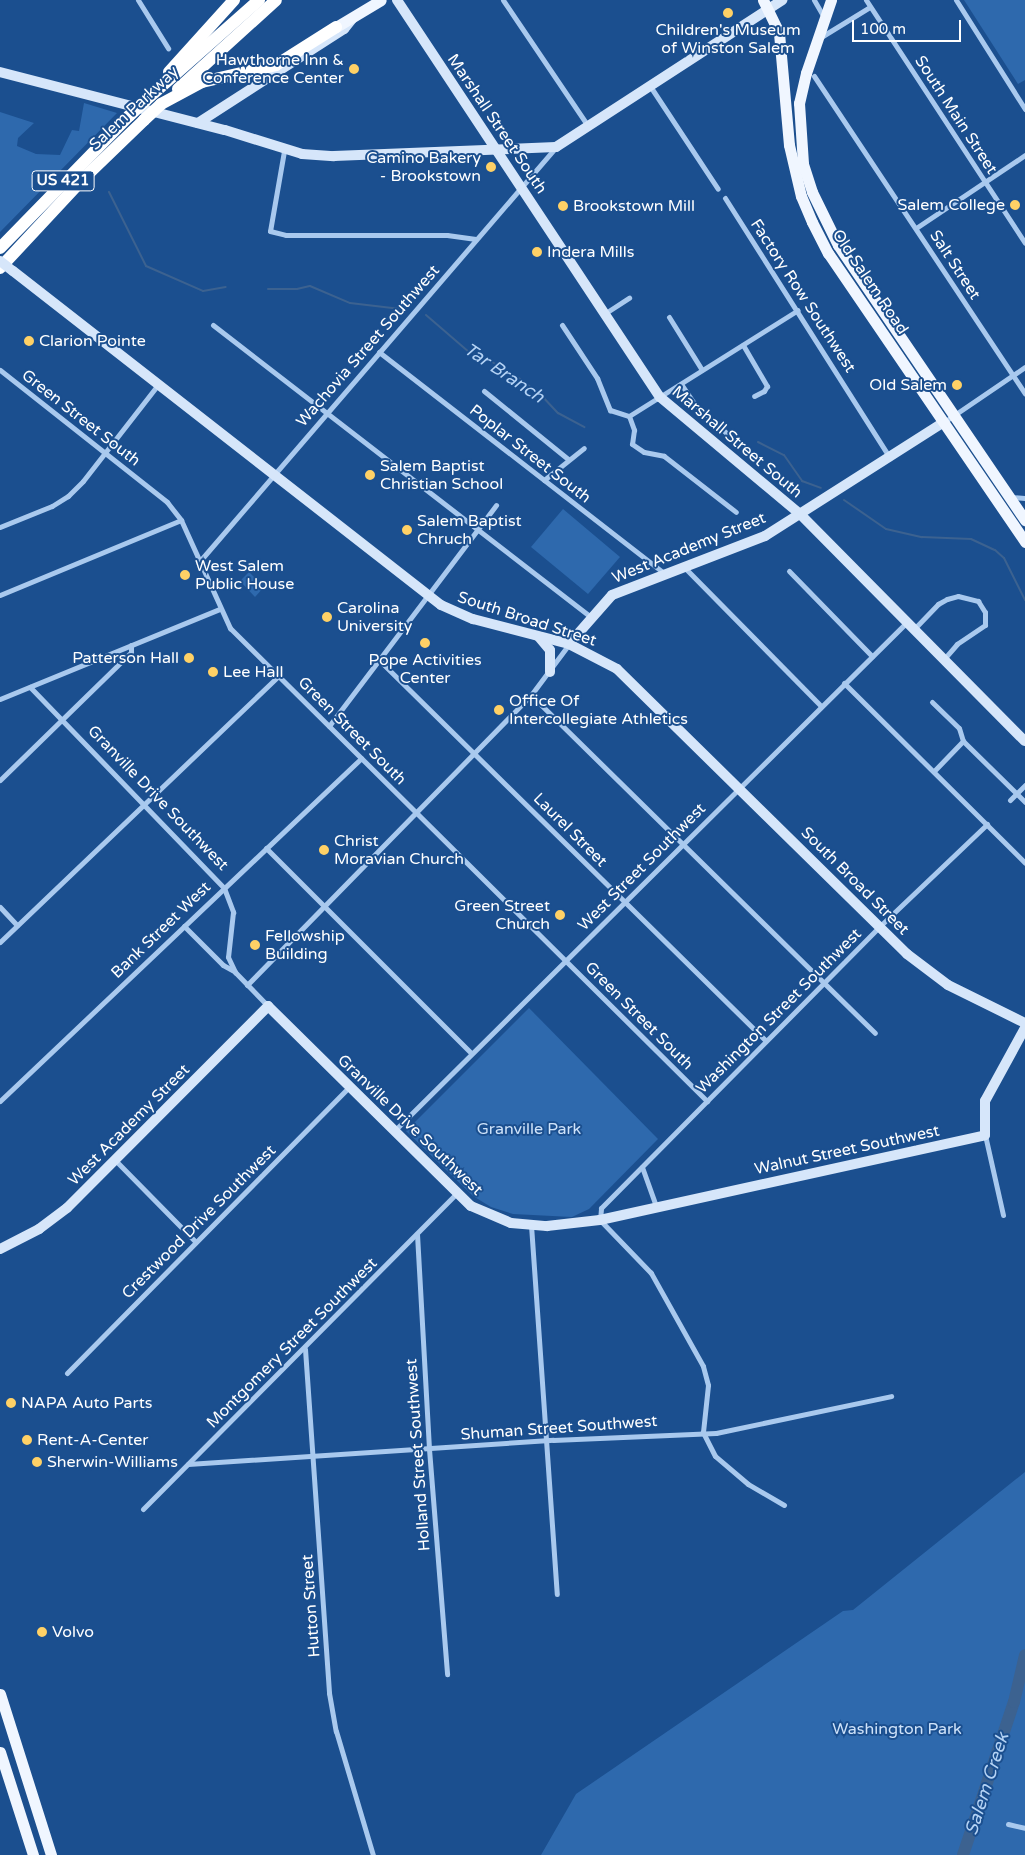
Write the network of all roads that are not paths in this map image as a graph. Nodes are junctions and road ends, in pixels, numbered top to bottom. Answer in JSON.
{"nodes":[{"id":1,"x":138,"y":0,"type":"edge"},
{"id":2,"x":234,"y":0,"type":"edge"},
{"id":3,"x":259,"y":0,"type":"edge"},
{"id":4,"x":276,"y":0,"type":"edge"},
{"id":5,"x":381,"y":0,"type":"edge"},
{"id":6,"x":396,"y":0,"type":"edge"},
{"id":7,"x":503,"y":0,"type":"edge"},
{"id":8,"x":782,"y":0,"type":"edge"},
{"id":9,"x":814,"y":0,"type":"edge"},
{"id":10,"x":831,"y":0,"type":"edge"},
{"id":11,"x":866,"y":0,"type":"edge"},
{"id":12,"x":956,"y":0,"type":"edge"},
{"id":13,"x":766,"y":4,"type":"edge"},
{"id":14,"x":870,"y":7,"type":"junction"},
{"id":15,"x":352,"y":19,"type":"junction"},
{"id":16,"x":825,"y":19,"type":"junction"},
{"id":17,"x":336,"y":28,"type":"joint"},
{"id":18,"x":818,"y":38,"type":"junction"},
{"id":19,"x":168,"y":48,"type":"dead end"},
{"id":20,"x":0,"y":72,"type":"edge"},
{"id":21,"x":814,"y":76,"type":"dead end"},
{"id":22,"x":650,"y":86,"type":"junction"},
{"id":23,"x":159,"y":89,"type":"junction"},
{"id":24,"x":161,"y":104,"type":"junction"},
{"id":25,"x":1025,"y":110,"type":"edge"},
{"id":26,"x":198,"y":123,"type":"junction"},
{"id":27,"x":588,"y":126,"type":"junction"},
{"id":28,"x":556,"y":147,"type":"junction"},
{"id":29,"x":284,"y":151,"type":"junction"},
{"id":30,"x":497,"y":151,"type":"junction"},
{"id":31,"x":1025,"y":155,"type":"edge"},
{"id":32,"x":985,"y":182,"type":"junction"},
{"id":33,"x":522,"y":188,"type":"junction"},
{"id":34,"x":718,"y":189,"type":"dead end"},
{"id":35,"x":725,"y":198,"type":"dead end"},
{"id":36,"x":916,"y":228,"type":"junction"},
{"id":37,"x":476,"y":239,"type":"junction"},
{"id":38,"x":1025,"y":243,"type":"edge"},
{"id":39,"x":0,"y":248,"type":"edge"},
{"id":40,"x":0,"y":261,"type":"edge"},
{"id":41,"x":6,"y":270,"type":"edge"},
{"id":42,"x":630,"y":298,"type":"dead end"},
{"id":43,"x":798,"y":310,"type":"junction"},
{"id":44,"x":604,"y":314,"type":"junction"},
{"id":45,"x":669,"y":317,"type":"dead end"},
{"id":46,"x":213,"y":325,"type":"dead end"},
{"id":47,"x":562,"y":325,"type":"dead end"},
{"id":48,"x":743,"y":344,"type":"junction"},
{"id":49,"x":379,"y":352,"type":"junction"},
{"id":50,"x":1025,"y":367,"type":"edge"},
{"id":51,"x":0,"y":370,"type":"edge"},
{"id":52,"x":702,"y":370,"type":"junction"},
{"id":53,"x":1012,"y":376,"type":"junction"},
{"id":54,"x":681,"y":384,"type":"junction"},
{"id":55,"x":157,"y":386,"type":"junction"},
{"id":56,"x":484,"y":391,"type":"dead end"},
{"id":57,"x":1025,"y":393,"type":"edge"},
{"id":58,"x":754,"y":396,"type":"dead end"},
{"id":59,"x":660,"y":397,"type":"junction"},
{"id":60,"x":327,"y":412,"type":"junction"},
{"id":61,"x":954,"y":415,"type":"junction"},
{"id":62,"x":629,"y":416,"type":"junction"},
{"id":63,"x":944,"y":422,"type":"junction"},
{"id":64,"x":735,"y":441,"type":"dead end"},
{"id":65,"x":584,"y":448,"type":"dead end"},
{"id":66,"x":106,"y":452,"type":"junction"},
{"id":67,"x":890,"y":458,"type":"junction"},
{"id":68,"x":568,"y":460,"type":"junction"},
{"id":69,"x":272,"y":475,"type":"junction"},
{"id":70,"x":544,"y":480,"type":"junction"},
{"id":71,"x":1008,"y":496,"type":"junction"},
{"id":72,"x":1025,"y":498,"type":"edge"},
{"id":73,"x":496,"y":505,"type":"dead end"},
{"id":74,"x":736,"y":512,"type":"dead end"},
{"id":75,"x":800,"y":515,"type":"junction"},
{"id":76,"x":181,"y":520,"type":"junction"},
{"id":77,"x":1025,"y":520,"type":"edge"},
{"id":78,"x":0,"y":527,"type":"edge"},
{"id":79,"x":476,"y":527,"type":"junction"},
{"id":80,"x":1025,"y":542,"type":"edge"},
{"id":81,"x":199,"y":562,"type":"junction"},
{"id":82,"x":685,"y":568,"type":"junction"},
{"id":83,"x":789,"y":571,"type":"dead end"},
{"id":84,"x":666,"y":575,"type":"junction"},
{"id":85,"x":425,"y":594,"type":"junction"},
{"id":86,"x":0,"y":595,"type":"edge"},
{"id":87,"x":219,"y":609,"type":"junction"},
{"id":88,"x":591,"y":617,"type":"junction"},
{"id":89,"x":911,"y":625,"type":"junction"},
{"id":90,"x":538,"y":636,"type":"junction"},
{"id":91,"x":569,"y":644,"type":"junction"},
{"id":92,"x":131,"y":646,"type":"junction"},
{"id":93,"x":872,"y":656,"type":"junction"},
{"id":94,"x":378,"y":659,"type":"junction"},
{"id":95,"x":944,"y":659,"type":"junction"},
{"id":96,"x":550,"y":672,"type":"junction"},
{"id":97,"x":278,"y":676,"type":"junction"},
{"id":98,"x":844,"y":683,"type":"junction"},
{"id":99,"x":30,"y":687,"type":"junction"},
{"id":100,"x":531,"y":695,"type":"junction"},
{"id":101,"x":0,"y":700,"type":"edge"},
{"id":102,"x":932,"y":702,"type":"dead end"},
{"id":103,"x":821,"y":706,"type":"junction"},
{"id":104,"x":62,"y":720,"type":"junction"},
{"id":105,"x":329,"y":726,"type":"junction"},
{"id":106,"x":963,"y":741,"type":"junction"},
{"id":107,"x":1025,"y":741,"type":"edge"},
{"id":108,"x":475,"y":754,"type":"junction"},
{"id":109,"x":361,"y":758,"type":"junction"},
{"id":110,"x":934,"y":771,"type":"junction"},
{"id":111,"x":0,"y":780,"type":"edge"},
{"id":112,"x":1025,"y":785,"type":"edge"},
{"id":113,"x":740,"y":787,"type":"junction"},
{"id":114,"x":1016,"y":793,"type":"junction"},
{"id":115,"x":1010,"y":800,"type":"dead end"},
{"id":116,"x":1025,"y":802,"type":"edge"},
{"id":117,"x":143,"y":806,"type":"junction"},
{"id":118,"x":416,"y":813,"type":"junction"},
{"id":119,"x":987,"y":824,"type":"junction"},
{"id":120,"x":683,"y":846,"type":"junction"},
{"id":121,"x":266,"y":848,"type":"junction"},
{"id":122,"x":1025,"y":863,"type":"edge"},
{"id":123,"x":224,"y":888,"type":"junction"},
{"id":124,"x":625,"y":902,"type":"junction"},
{"id":125,"x":0,"y":907,"type":"edge"},
{"id":126,"x":323,"y":907,"type":"junction"},
{"id":127,"x":17,"y":925,"type":"junction"},
{"id":128,"x":184,"y":926,"type":"junction"},
{"id":129,"x":880,"y":926,"type":"junction"},
{"id":130,"x":0,"y":942,"type":"edge"},
{"id":131,"x":566,"y":961,"type":"junction"},
{"id":132,"x":235,"y":972,"type":"junction"},
{"id":133,"x":246,"y":984,"type":"junction"},
{"id":134,"x":824,"y":984,"type":"junction"},
{"id":135,"x":268,"y":1006,"type":"junction"},
{"id":136,"x":1025,"y":1023,"type":"edge"},
{"id":137,"x":1025,"y":1028,"type":"edge"},
{"id":138,"x":875,"y":1033,"type":"dead end"},
{"id":139,"x":766,"y":1041,"type":"junction"},
{"id":140,"x":472,"y":1053,"type":"junction"},
{"id":141,"x":349,"y":1087,"type":"junction"},
{"id":142,"x":0,"y":1101,"type":"edge"},
{"id":143,"x":707,"y":1102,"type":"junction"},
{"id":144,"x":395,"y":1130,"type":"junction"},
{"id":145,"x":985,"y":1135,"type":"junction"},
{"id":146,"x":115,"y":1160,"type":"junction"},
{"id":147,"x":642,"y":1167,"type":"junction"},
{"id":148,"x":457,"y":1193,"type":"junction"},
{"id":149,"x":656,"y":1206,"type":"junction"},
{"id":150,"x":1003,"y":1215,"type":"dead end"},
{"id":151,"x":600,"y":1220,"type":"junction"},
{"id":152,"x":531,"y":1225,"type":"junction"},
{"id":153,"x":417,"y":1234,"type":"junction"},
{"id":154,"x":196,"y":1242,"type":"junction"},
{"id":155,"x":0,"y":1249,"type":"edge"},
{"id":156,"x":305,"y":1349,"type":"junction"},
{"id":157,"x":67,"y":1374,"type":"dead end"},
{"id":158,"x":891,"y":1396,"type":"dead end"},
{"id":159,"x":703,"y":1432,"type":"junction"},
{"id":160,"x":546,"y":1441,"type":"junction"},
{"id":161,"x":429,"y":1448,"type":"junction"},
{"id":162,"x":314,"y":1456,"type":"junction"},
{"id":163,"x":188,"y":1464,"type":"junction"},
{"id":164,"x":784,"y":1505,"type":"dead end"},
{"id":165,"x":142,"y":1509,"type":"dead end"},
{"id":166,"x":557,"y":1594,"type":"dead end"},
{"id":167,"x":448,"y":1674,"type":"dead end"},
{"id":168,"x":0,"y":1695,"type":"edge"},
{"id":169,"x":0,"y":1752,"type":"edge"},
{"id":170,"x":1008,"y":1824,"type":"dead end"},
{"id":171,"x":1025,"y":1828,"type":"edge"},
{"id":172,"x":33,"y":1855,"type":"edge"},
{"id":173,"x":51,"y":1855,"type":"edge"},
{"id":174,"x":373,"y":1855,"type":"edge"}],
"edges":[{"from":1,"to":19,"type":"street"},
{"from":2,"to":23,"type":"highway"},
{"from":3,"to":23,"type":"highway","name":"Salem Parkway","number":"US 421"},
{"from":4,"to":24,"type":"highway","name":"Salem Parkway","number":"US 421"},
{"from":5,"to":15,"type":"main road"},
{"from":6,"to":30,"type":"street","name":"Marshall Street South"},
{"from":7,"to":27,"type":"street"},
{"from":8,"to":13,"type":"street"},
{"from":9,"to":16,"type":"street"},
{"from":10,"to":16,"type":"main road","name":"Old Salem Road"},
{"from":11,"to":14,"type":"street","name":"South Main Street"},
{"from":12,"to":25,"type":"street"},
{"from":13,"to":22,"type":"street"},
{"from":13,"to":63,"type":"main road","name":"Old Salem Road"},
{"from":14,"to":18,"type":"street"},
{"from":14,"to":32,"type":"street","name":"South Main Street"},
{"from":15,"to":17,"type":"main road"},
{"from":15,"to":26,"type":"street"},
{"from":16,"to":18,"type":"main road","name":"Old Salem Road"},
{"from":17,"to":24,"type":"highway"},
{"from":18,"to":61,"type":"main road","name":"Old Salem Road"},
{"from":20,"to":26,"type":"street"},
{"from":21,"to":36,"type":"street","name":"Salt Street"},
{"from":22,"to":27,"type":"street"},
{"from":22,"to":34,"type":"street"},
{"from":23,"to":39,"type":"highway","name":"Salem Parkway","number":"US 421","bridge":true},
{"from":24,"to":41,"type":"highway","name":"Salem Parkway","number":"US 421","bridge":true},
{"from":26,"to":29,"type":"street"},
{"from":27,"to":28,"type":"street"},
{"from":28,"to":30,"type":"street"},
{"from":28,"to":33,"type":"street","name":"Wachovia Street Southwest"},
{"from":29,"to":30,"type":"street"},
{"from":29,"to":37,"type":"street"},
{"from":30,"to":33,"type":"street","name":"Marshall Street South"},
{"from":31,"to":32,"type":"street"},
{"from":32,"to":36,"type":"street"},
{"from":32,"to":38,"type":"street","name":"South Main Street"},
{"from":33,"to":37,"type":"street","name":"Wachovia Street Southwest"},
{"from":33,"to":44,"type":"street","name":"Marshall Street South"},
{"from":35,"to":43,"type":"street","name":"Factory Row Southwest"},
{"from":36,"to":53,"type":"street","name":"Salt Street"},
{"from":37,"to":49,"type":"street","name":"Wachovia Street Southwest"},
{"from":40,"to":41,"type":"street","name":"South Broad Street","bridge":true},
{"from":41,"to":55,"type":"street","name":"South Broad Street"},
{"from":42,"to":44,"type":"street"},
{"from":43,"to":48,"type":"street"},
{"from":43,"to":67,"type":"street","name":"Factory Row Southwest"},
{"from":44,"to":59,"type":"street","name":"Marshall Street South"},
{"from":45,"to":52,"type":"street"},
{"from":46,"to":60,"type":"street"},
{"from":47,"to":62,"type":"street"},
{"from":48,"to":52,"type":"street"},
{"from":48,"to":58,"type":"street"},
{"from":49,"to":60,"type":"street","name":"Wachovia Street Southwest"},
{"from":49,"to":70,"type":"street","name":"Poplar Street South"},
{"from":50,"to":53,"type":"street","name":"West Academy Street"},
{"from":51,"to":66,"type":"street","name":"Green Street South"},
{"from":52,"to":54,"type":"street"},
{"from":53,"to":57,"type":"street","name":"Salt Street"},
{"from":53,"to":61,"type":"street","name":"West Academy Street"},
{"from":54,"to":59,"type":"street"},
{"from":54,"to":64,"type":"street"},
{"from":55,"to":66,"type":"street"},
{"from":55,"to":69,"type":"street","name":"South Broad Street"},
{"from":56,"to":68,"type":"street"},
{"from":59,"to":62,"type":"street"},
{"from":59,"to":75,"type":"street","name":"Marshall Street South"},
{"from":60,"to":69,"type":"street","name":"Wachovia Street Southwest"},
{"from":60,"to":79,"type":"street"},
{"from":61,"to":63,"type":"street","name":"West Academy Street"},
{"from":61,"to":71,"type":"main road","name":"Old Salem Road"},
{"from":62,"to":74,"type":"street"},
{"from":63,"to":67,"type":"street","name":"West Academy Street"},
{"from":63,"to":80,"type":"main road","name":"Old Salem Road"},
{"from":65,"to":68,"type":"street"},
{"from":66,"to":76,"type":"street","name":"Green Street South"},
{"from":66,"to":78,"type":"street"},
{"from":67,"to":75,"type":"street","name":"West Academy Street"},
{"from":68,"to":70,"type":"street"},
{"from":69,"to":81,"type":"street","name":"Wachovia Street Southwest"},
{"from":69,"to":85,"type":"street","name":"South Broad Street"},
{"from":70,"to":84,"type":"street","name":"Poplar Street South"},
{"from":71,"to":72,"type":"street"},
{"from":71,"to":77,"type":"main road","name":"Old Salem Road"},
{"from":73,"to":79,"type":"street"},
{"from":75,"to":82,"type":"street","name":"West Academy Street"},
{"from":75,"to":89,"type":"street","name":"Marshall Street South"},
{"from":76,"to":81,"type":"street","name":"Green Street South"},
{"from":76,"to":86,"type":"street"},
{"from":79,"to":85,"type":"street"},
{"from":79,"to":88,"type":"street"},
{"from":81,"to":87,"type":"street","name":"Green Street South"},
{"from":82,"to":84,"type":"street","name":"West Academy Street"},
{"from":82,"to":103,"type":"street"},
{"from":83,"to":93,"type":"street"},
{"from":84,"to":88,"type":"street","name":"West Academy Street"},
{"from":85,"to":90,"type":"street","name":"South Broad Street"},
{"from":85,"to":94,"type":"street"},
{"from":87,"to":92,"type":"street"},
{"from":87,"to":97,"type":"street","name":"Green Street South"},
{"from":88,"to":91,"type":"street","name":"West Academy Street"},
{"from":89,"to":93,"type":"street","name":"West Street Southwest"},
{"from":89,"to":95,"type":"street","name":"Marshall Street South"},
{"from":89,"to":95,"type":"street","name":"West Street Southwest"},
{"from":90,"to":91,"type":"street","name":"South Broad Street"},
{"from":90,"to":96,"type":"street"},
{"from":91,"to":96,"type":"street","name":"West Academy Street"},
{"from":91,"to":113,"type":"street","name":"South Broad Street"},
{"from":92,"to":99,"type":"street"},
{"from":92,"to":104,"type":"street"},
{"from":93,"to":98,"type":"street","name":"West Street Southwest"},
{"from":94,"to":105,"type":"street"},
{"from":94,"to":108,"type":"street","name":"Laurel Street"},
{"from":95,"to":107,"type":"street","name":"Marshall Street South"},
{"from":96,"to":100,"type":"street","name":"West Academy Street"},
{"from":97,"to":105,"type":"street","name":"Green Street South"},
{"from":97,"to":117,"type":"street"},
{"from":98,"to":103,"type":"street","name":"West Street Southwest"},
{"from":98,"to":110,"type":"street"},
{"from":99,"to":101,"type":"street"},
{"from":99,"to":104,"type":"street","name":"Granville Drive Southwest"},
{"from":100,"to":108,"type":"street","name":"West Academy Street"},
{"from":100,"to":120,"type":"street"},
{"from":102,"to":106,"type":"street"},
{"from":103,"to":113,"type":"street","name":"West Street Southwest"},
{"from":104,"to":111,"type":"street"},
{"from":104,"to":117,"type":"street","name":"Granville Drive Southwest"},
{"from":105,"to":109,"type":"street","name":"Green Street South"},
{"from":106,"to":110,"type":"street"},
{"from":106,"to":114,"type":"street"},
{"from":108,"to":118,"type":"street","name":"West Academy Street"},
{"from":108,"to":124,"type":"street","name":"Laurel Street"},
{"from":109,"to":118,"type":"street","name":"Green Street South"},
{"from":109,"to":121,"type":"street","name":"Bank Street West"},
{"from":110,"to":119,"type":"street"},
{"from":112,"to":114,"type":"street"},
{"from":113,"to":120,"type":"street","name":"West Street Southwest"},
{"from":113,"to":129,"type":"street","name":"South Broad Street"},
{"from":114,"to":115,"type":"street"},
{"from":114,"to":116,"type":"street"},
{"from":117,"to":123,"type":"street","name":"Granville Drive Southwest"},
{"from":117,"to":127,"type":"street"},
{"from":118,"to":126,"type":"street","name":"West Academy Street"},
{"from":118,"to":131,"type":"street","name":"Green Street South"},
{"from":119,"to":122,"type":"street"},
{"from":119,"to":129,"type":"street","name":"Washington Street Southwest"},
{"from":120,"to":124,"type":"street","name":"West Street Southwest"},
{"from":120,"to":134,"type":"street"},
{"from":121,"to":123,"type":"street","name":"Bank Street West"},
{"from":121,"to":126,"type":"street"},
{"from":123,"to":128,"type":"street","name":"Bank Street West"},
{"from":123,"to":132,"type":"street","name":"Granville Drive Southwest"},
{"from":124,"to":131,"type":"street","name":"West Street Southwest"},
{"from":124,"to":139,"type":"street","name":"Laurel Street"},
{"from":125,"to":127,"type":"street"},
{"from":126,"to":133,"type":"street","name":"West Academy Street"},
{"from":126,"to":140,"type":"street"},
{"from":127,"to":130,"type":"street"},
{"from":128,"to":132,"type":"street","name":"Granville Drive Southwest"},
{"from":128,"to":142,"type":"street","name":"Bank Street West"},
{"from":129,"to":134,"type":"street","name":"Washington Street Southwest"},
{"from":129,"to":136,"type":"street","name":"South Broad Street"},
{"from":131,"to":140,"type":"street","name":"West Street Southwest"},
{"from":131,"to":143,"type":"street","name":"Green Street South"},
{"from":132,"to":133,"type":"street","name":"Granville Drive Southwest"},
{"from":133,"to":135,"type":"street","name":"Granville Drive Southwest"},
{"from":134,"to":138,"type":"street"},
{"from":134,"to":139,"type":"street","name":"Washington Street Southwest"},
{"from":135,"to":141,"type":"street","name":"Granville Drive Southwest"},
{"from":135,"to":146,"type":"street","name":"West Academy Street"},
{"from":137,"to":145,"type":"street"},
{"from":139,"to":143,"type":"street","name":"Washington Street Southwest"},
{"from":140,"to":144,"type":"street","name":"West Street Southwest"},
{"from":141,"to":144,"type":"street","name":"Granville Drive Southwest"},
{"from":141,"to":154,"type":"street","name":"Crestwood Drive Southwest"},
{"from":143,"to":147,"type":"street","name":"Washington Street Southwest"},
{"from":144,"to":148,"type":"street","name":"Granville Drive Southwest"},
{"from":145,"to":149,"type":"street","name":"Walnut Street Southwest"},
{"from":145,"to":150,"type":"street"},
{"from":146,"to":154,"type":"street"},
{"from":146,"to":155,"type":"street","name":"West Academy Street"},
{"from":147,"to":149,"type":"street"},
{"from":147,"to":151,"type":"street","name":"Washington Street Southwest"},
{"from":148,"to":152,"type":"street","name":"Granville Drive Southwest"},
{"from":148,"to":153,"type":"street","name":"Montgomery Street Southwest"},
{"from":149,"to":151,"type":"street","name":"Walnut Street Southwest"},
{"from":151,"to":152,"type":"street","name":"Granville Drive Southwest"},
{"from":151,"to":159,"type":"street"},
{"from":152,"to":160,"type":"street"},
{"from":153,"to":156,"type":"street","name":"Montgomery Street Southwest"},
{"from":153,"to":161,"type":"street","name":"Holland Street Southwest"},
{"from":154,"to":157,"type":"street","name":"Crestwood Drive Southwest"},
{"from":156,"to":162,"type":"street","name":"Hutton Street"},
{"from":156,"to":163,"type":"street","name":"Montgomery Street Southwest"},
{"from":158,"to":159,"type":"street","name":"Shuman Street Southwest"},
{"from":159,"to":160,"type":"street","name":"Shuman Street Southwest"},
{"from":159,"to":164,"type":"street"},
{"from":160,"to":161,"type":"street","name":"Shuman Street Southwest"},
{"from":160,"to":166,"type":"street"},
{"from":161,"to":162,"type":"street","name":"Shuman Street Southwest"},
{"from":161,"to":167,"type":"street","name":"Holland Street Southwest"},
{"from":162,"to":163,"type":"street","name":"Shuman Street Southwest"},
{"from":162,"to":174,"type":"street","name":"Hutton Street"},
{"from":163,"to":165,"type":"street","name":"Montgomery Street Southwest"},
{"from":168,"to":173,"type":"main road"},
{"from":169,"to":172,"type":"main road"},
{"from":170,"to":171,"type":"street"}]}
